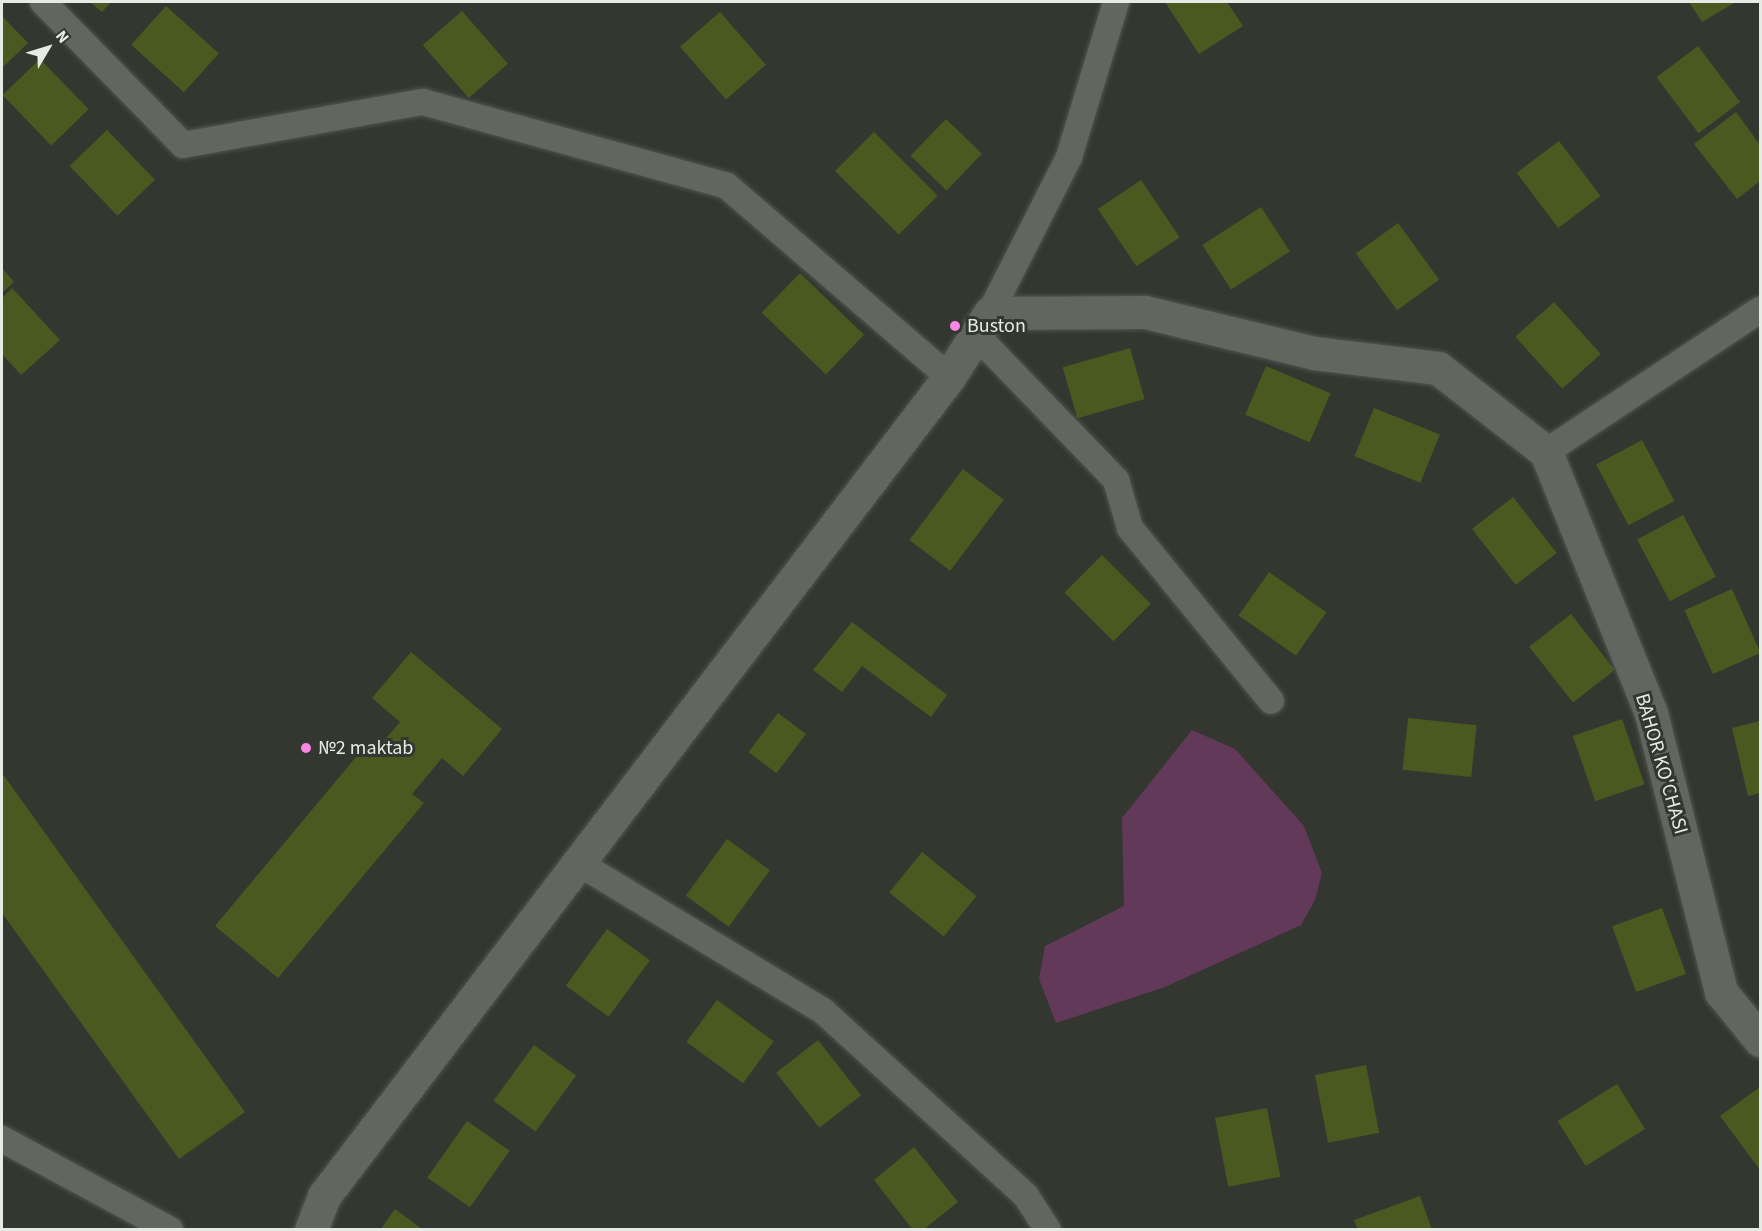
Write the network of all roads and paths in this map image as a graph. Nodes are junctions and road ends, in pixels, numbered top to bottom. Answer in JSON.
{"nodes":[{"id":1,"x":43,"y":2,"type":"edge"},
{"id":2,"x":1116,"y":2,"type":"edge"},
{"id":3,"x":1761,"y":310,"type":"edge"},
{"id":4,"x":983,"y":324,"type":"junction"},
{"id":5,"x":949,"y":377,"type":"junction"},
{"id":6,"x":1546,"y":452,"type":"junction"},
{"id":7,"x":1271,"y":701,"type":"dead end"},
{"id":8,"x":577,"y":862,"type":"junction"},
{"id":9,"x":1761,"y":1040,"type":"edge"},
{"id":10,"x":2,"y":1139,"type":"edge"},
{"id":11,"x":170,"y":1230,"type":"edge"},
{"id":12,"x":311,"y":1230,"type":"edge"},
{"id":13,"x":1048,"y":1230,"type":"edge"}],
"edges":[{"from":1,"to":5,"type":"street"},
{"from":2,"to":4,"type":"street"},
{"from":3,"to":6,"type":"street"},
{"from":4,"to":5,"type":"street"},
{"from":4,"to":6,"type":"street"},
{"from":4,"to":7,"type":"street"},
{"from":5,"to":8,"type":"street"},
{"from":6,"to":9,"type":"street","name":"BAHOR KO'CHASI"},
{"from":8,"to":12,"type":"street"},
{"from":8,"to":13,"type":"street"},
{"from":10,"to":11,"type":"street"}]}
